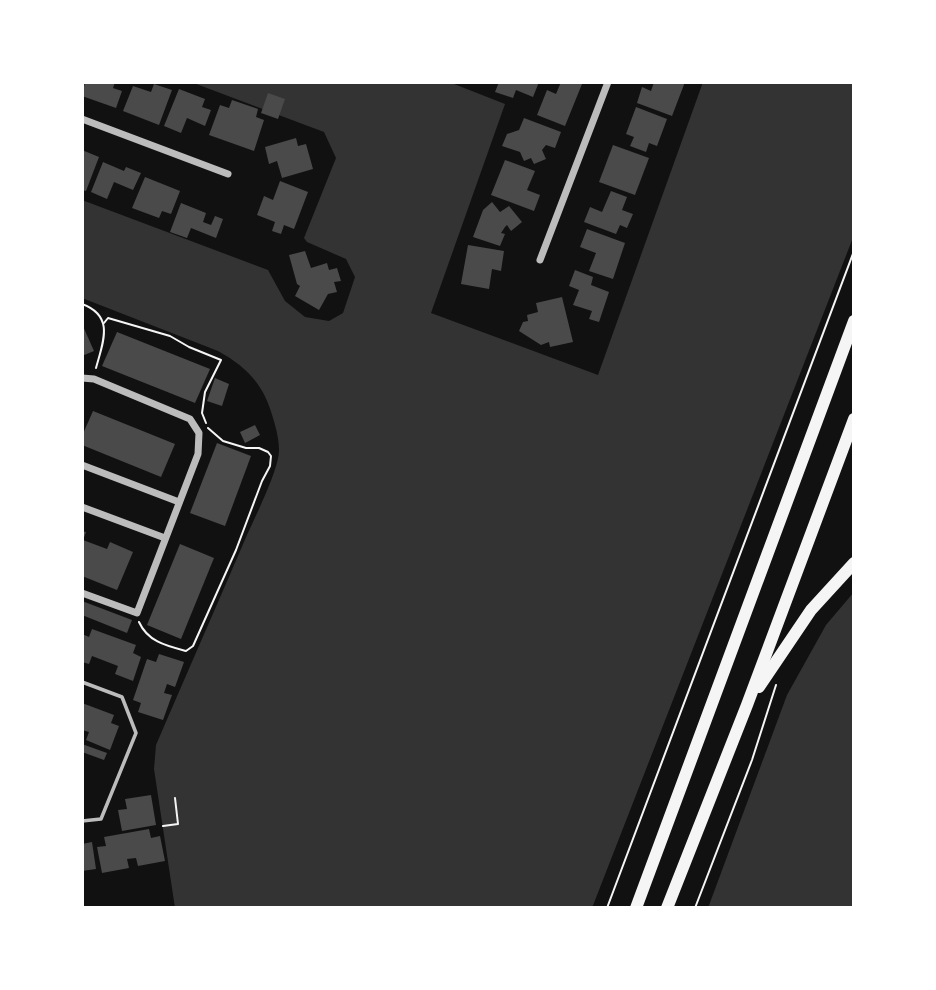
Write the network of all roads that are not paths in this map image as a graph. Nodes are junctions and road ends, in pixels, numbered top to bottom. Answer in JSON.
{"nodes":[{"id":1,"x":608,"y":82,"type":"edge"},
{"id":2,"x":82,"y":119,"type":"edge"},
{"id":3,"x":228,"y":174,"type":"dead end"},
{"id":4,"x":540,"y":260,"type":"dead end"},
{"id":5,"x":854,"y":321,"type":"edge"},
{"id":6,"x":82,"y":378,"type":"edge"},
{"id":7,"x":854,"y":419,"type":"edge"},
{"id":8,"x":82,"y":465,"type":"edge"},
{"id":9,"x":179,"y":502,"type":"junction"},
{"id":10,"x":82,"y":507,"type":"edge"},
{"id":11,"x":165,"y":538,"type":"junction"},
{"id":12,"x":854,"y":562,"type":"edge"},
{"id":13,"x":82,"y":593,"type":"edge"},
{"id":14,"x":82,"y":682,"type":"edge"},
{"id":15,"x":747,"y":705,"type":"junction"},
{"id":16,"x":82,"y":821,"type":"edge"},
{"id":17,"x":636,"y":908,"type":"edge"},
{"id":18,"x":667,"y":908,"type":"edge"}],
"edges":[{"from":1,"to":4,"type":"street"},
{"from":2,"to":3,"type":"street"},
{"from":5,"to":17,"type":"highway"},
{"from":6,"to":9,"type":"street"},
{"from":7,"to":15,"type":"highway"},
{"from":8,"to":9,"type":"street"},
{"from":9,"to":11,"type":"street"},
{"from":10,"to":11,"type":"street"},
{"from":11,"to":13,"type":"street"},
{"from":12,"to":15,"type":"highway"},
{"from":14,"to":16,"type":"lane"},
{"from":15,"to":18,"type":"highway"}]}
